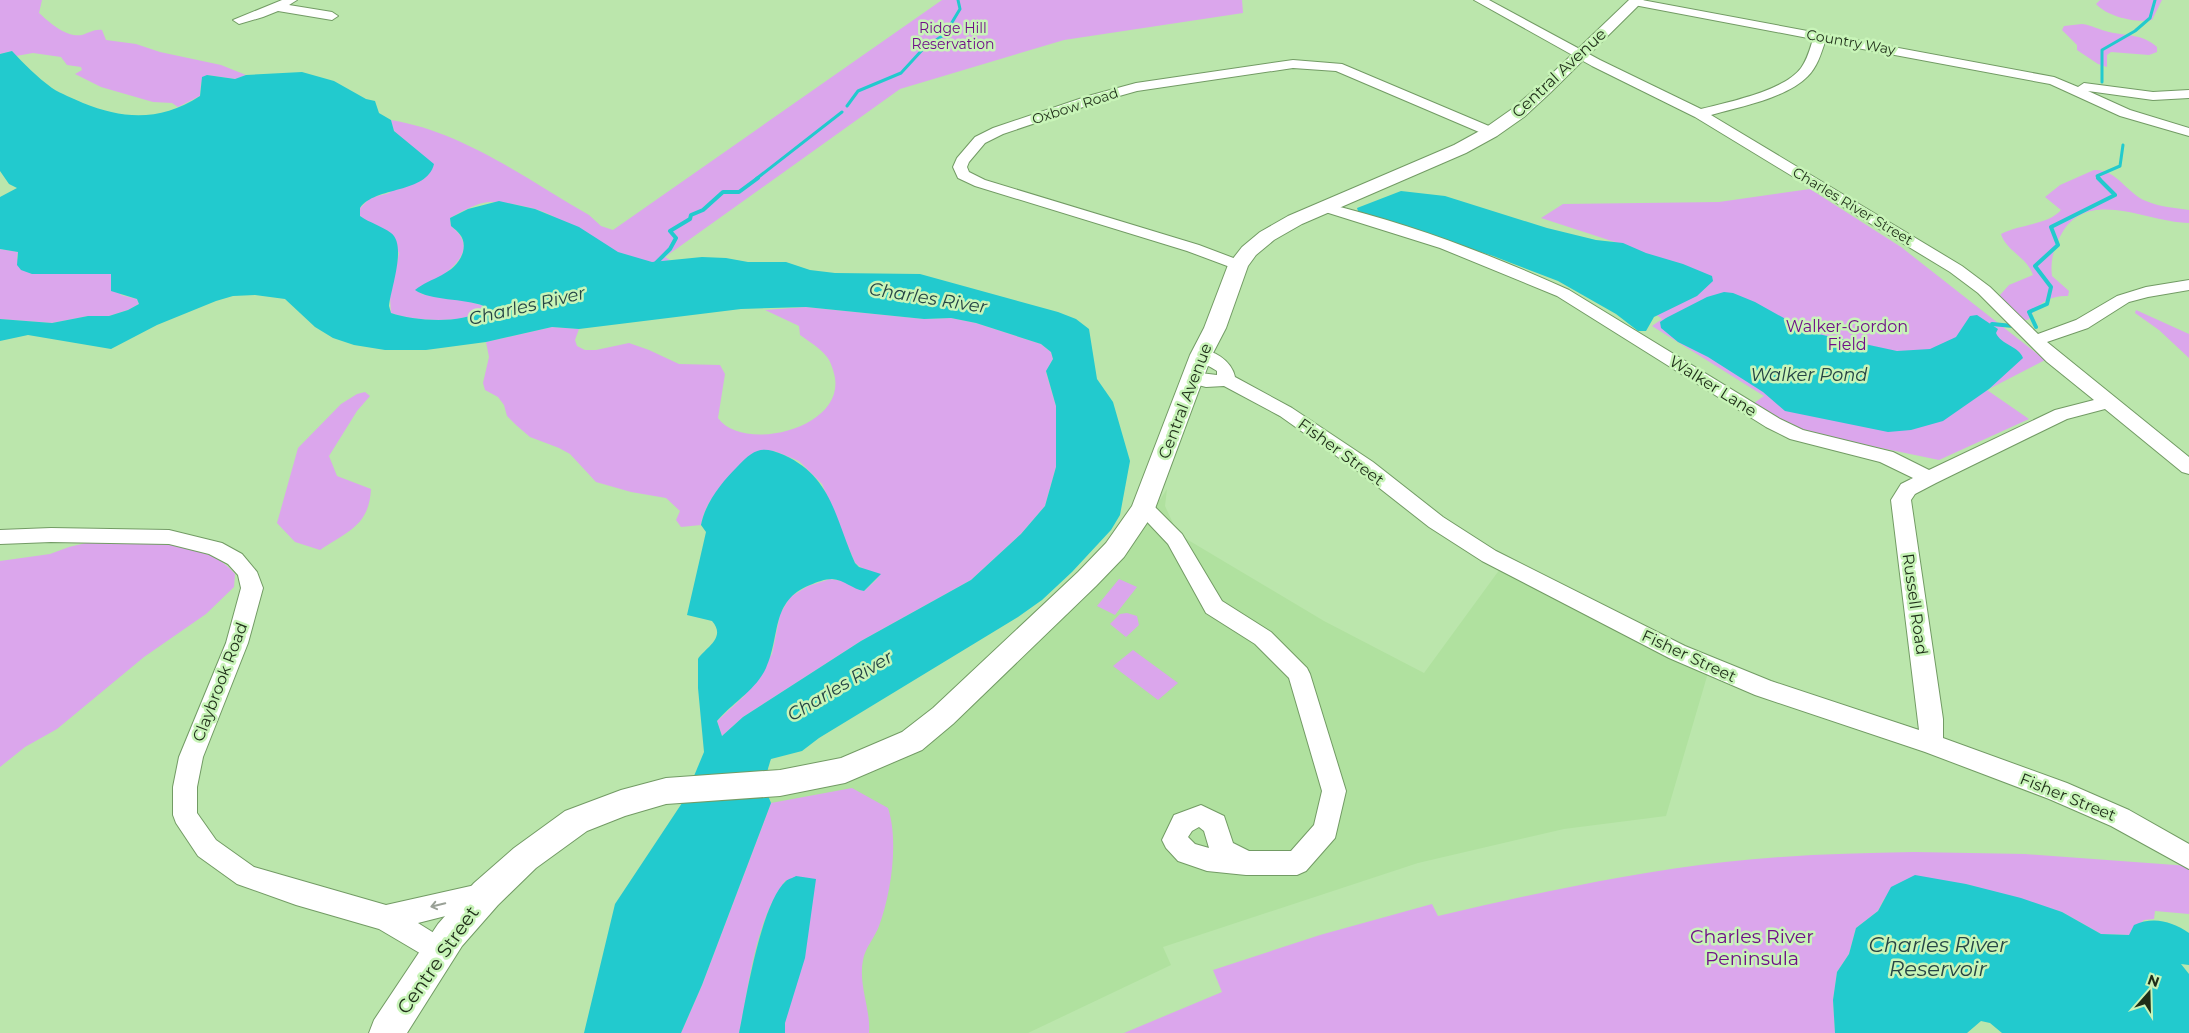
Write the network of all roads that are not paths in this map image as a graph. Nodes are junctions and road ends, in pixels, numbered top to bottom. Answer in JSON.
{"nodes":[{"id":1,"x":291,"y":0,"type":"edge"},
{"id":2,"x":1480,"y":0,"type":"edge"},
{"id":3,"x":1636,"y":1,"type":"edge"},
{"id":4,"x":277,"y":7,"type":"junction"},
{"id":5,"x":332,"y":16,"type":"dead end"},
{"id":6,"x":239,"y":20,"type":"dead end"},
{"id":7,"x":1820,"y":36,"type":"junction"},
{"id":8,"x":1582,"y":55,"type":"junction"},
{"id":9,"x":2067,"y":85,"type":"junction"},
{"id":10,"x":2189,"y":94,"type":"edge"},
{"id":11,"x":1700,"y":114,"type":"junction"},
{"id":12,"x":1490,"y":132,"type":"junction"},
{"id":13,"x":2189,"y":132,"type":"edge"},
{"id":14,"x":1324,"y":207,"type":"junction"},
{"id":15,"x":1238,"y":265,"type":"junction"},
{"id":16,"x":2189,"y":285,"type":"edge"},
{"id":17,"x":2036,"y":340,"type":"junction"},
{"id":18,"x":1201,"y":355,"type":"junction"},
{"id":19,"x":1192,"y":378,"type":"junction"},
{"id":20,"x":1227,"y":380,"type":"junction"},
{"id":21,"x":2107,"y":403,"type":"junction"},
{"id":22,"x":2189,"y":467,"type":"edge"},
{"id":23,"x":1929,"y":478,"type":"junction"},
{"id":24,"x":1144,"y":508,"type":"junction"},
{"id":25,"x":0,"y":537,"type":"edge"},
{"id":26,"x":1931,"y":744,"type":"junction"},
{"id":27,"x":731,"y":786,"type":"joint"},
{"id":28,"x":2189,"y":857,"type":"edge"},
{"id":29,"x":1246,"y":863,"type":"dead end"},
{"id":30,"x":486,"y":894,"type":"junction"},
{"id":31,"x":386,"y":918,"type":"junction"},
{"id":32,"x":440,"y":952,"type":"junction"},
{"id":33,"x":387,"y":1033,"type":"edge"}],
"edges":[{"from":1,"to":4,"type":"street"},
{"from":2,"to":8,"type":"street","name":"Charles River Street"},
{"from":3,"to":7,"type":"street","name":"Country Way"},
{"from":3,"to":8,"type":"main road","name":"Central Avenue"},
{"from":4,"to":5,"type":"street"},
{"from":4,"to":6,"type":"street"},
{"from":7,"to":9,"type":"street","name":"Country Way"},
{"from":7,"to":11,"type":"street"},
{"from":8,"to":11,"type":"street","name":"Charles River Street"},
{"from":8,"to":12,"type":"main road","name":"Central Avenue"},
{"from":9,"to":10,"type":"street","name":"Country Way"},
{"from":9,"to":13,"type":"street","name":"Country Way"},
{"from":11,"to":17,"type":"street","name":"Charles River Street"},
{"from":12,"to":14,"type":"main road","name":"Central Avenue"},
{"from":12,"to":15,"type":"street","name":"Oxbow Road"},
{"from":14,"to":15,"type":"main road","name":"Central Avenue"},
{"from":14,"to":23,"type":"street","name":"Walker Lane"},
{"from":15,"to":18,"type":"main road","name":"Central Avenue"},
{"from":16,"to":17,"type":"street"},
{"from":17,"to":21,"type":"street","name":"Charles River Street"},
{"from":18,"to":19,"type":"main road","name":"Central Avenue"},
{"from":18,"to":20,"type":"street","name":"Fisher Street"},
{"from":19,"to":20,"type":"street","name":"Fisher Street"},
{"from":19,"to":24,"type":"main road","name":"Central Avenue"},
{"from":20,"to":26,"type":"street","name":"Fisher Street"},
{"from":21,"to":22,"type":"street","name":"Charles River Street"},
{"from":21,"to":23,"type":"street"},
{"from":23,"to":26,"type":"street","name":"Russell Road"},
{"from":24,"to":27,"type":"main road","name":"Central Avenue"},
{"from":24,"to":29,"type":"street"},
{"from":25,"to":31,"type":"street","name":"Claybrook Road"},
{"from":26,"to":28,"type":"street","name":"Fisher Street"},
{"from":27,"to":30,"type":"main road","name":"Centre Street"},
{"from":30,"to":31,"type":"street","name":"Claybrook Road","one_way":true},
{"from":30,"to":32,"type":"main road","name":"Centre Street"},
{"from":31,"to":32,"type":"street","name":"Claybrook Road"},
{"from":32,"to":33,"type":"main road","name":"Centre Street"}]}
